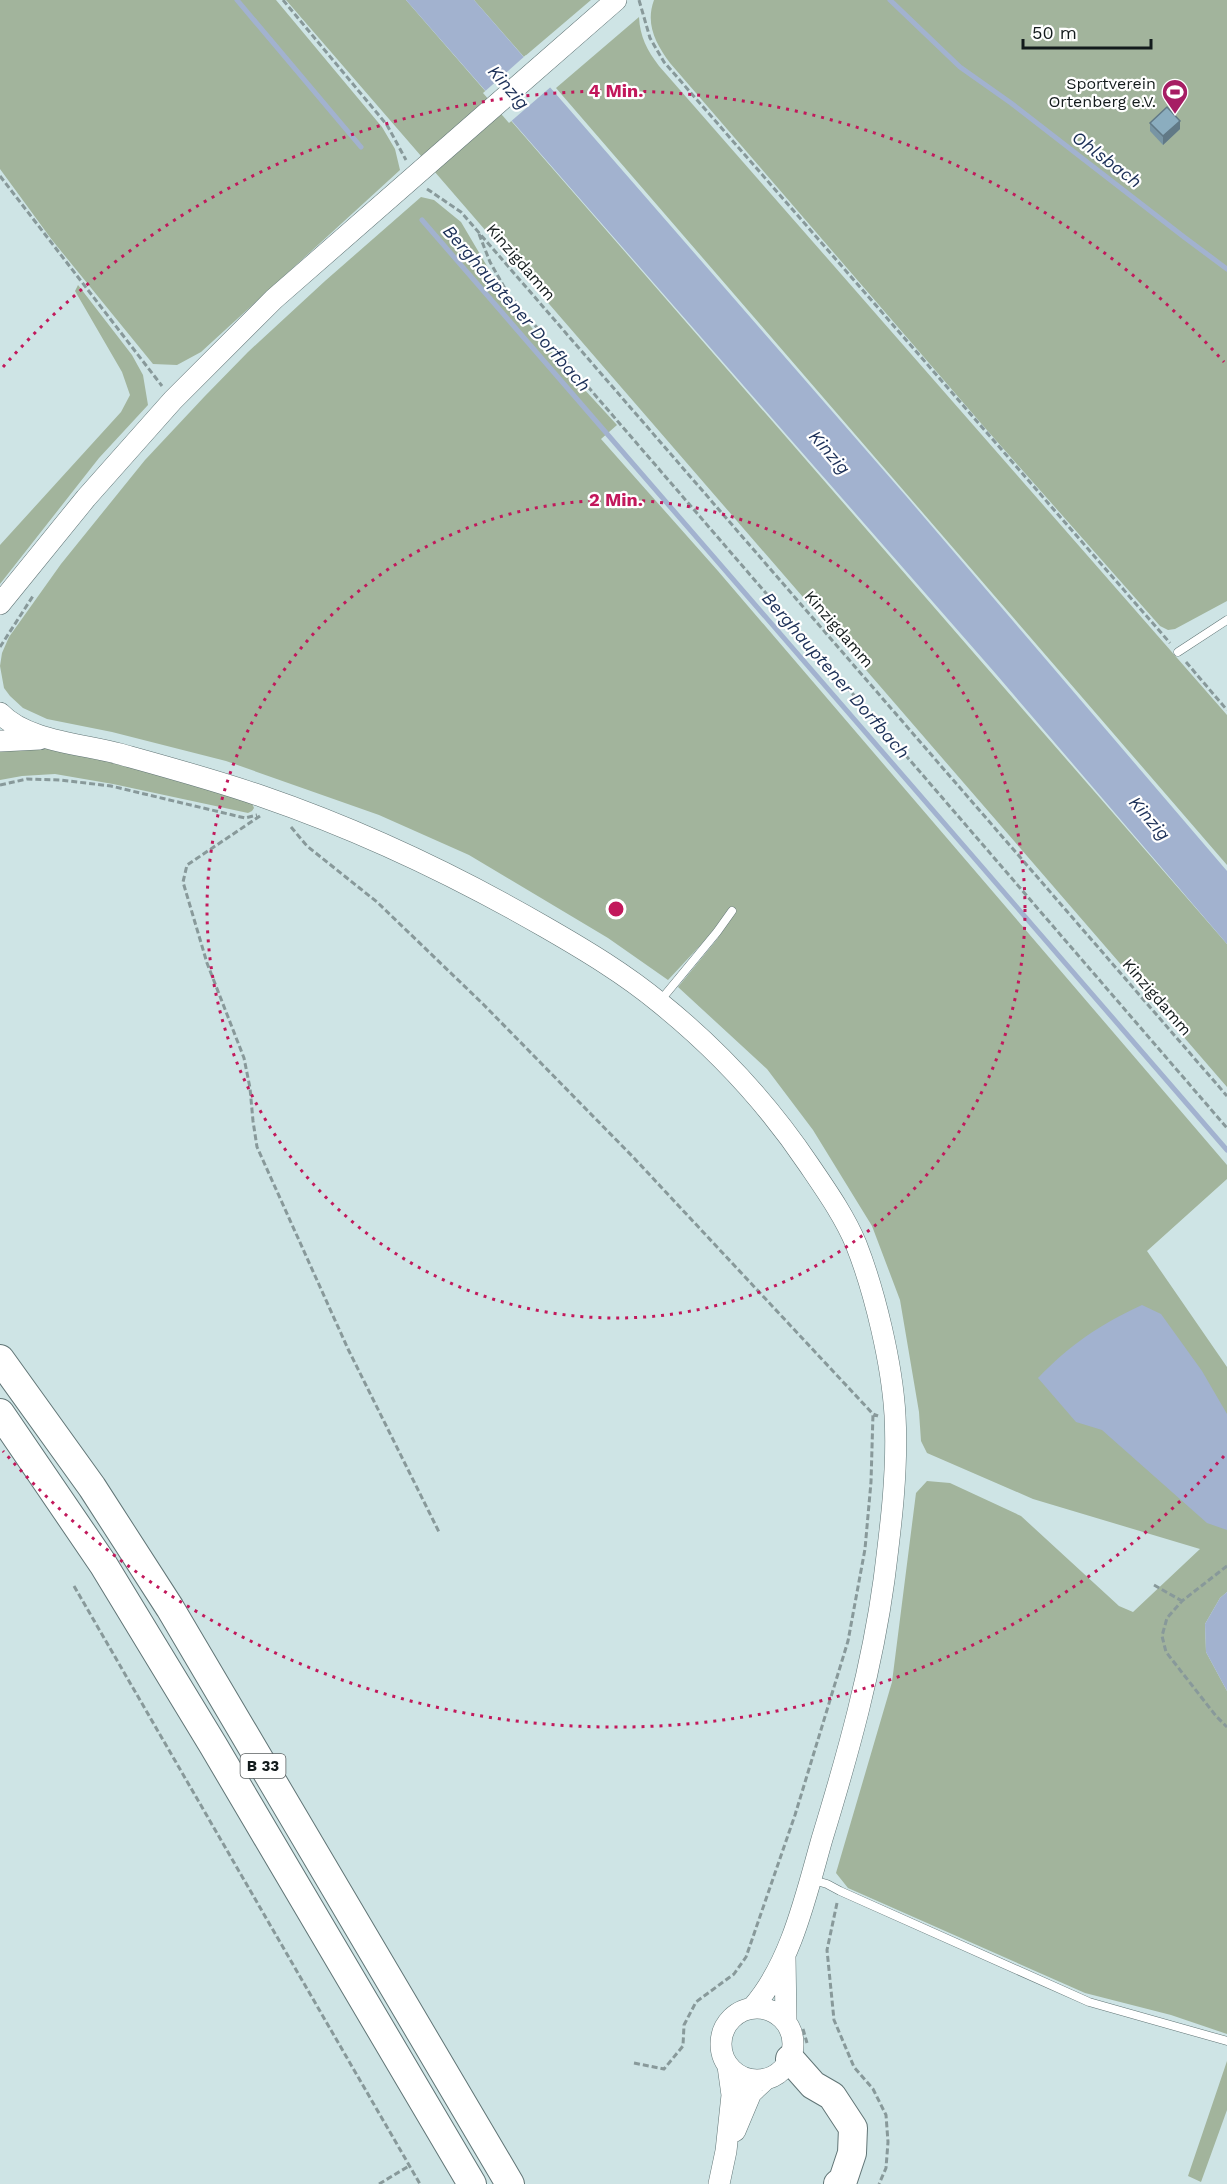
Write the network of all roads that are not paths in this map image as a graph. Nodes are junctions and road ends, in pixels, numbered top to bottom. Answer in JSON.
{"nodes":[{"id":1,"x":624,"y":4,"type":"edge"},
{"id":2,"x":2,"y":604,"type":"edge"},
{"id":3,"x":1227,"y":620,"type":"edge"},
{"id":4,"x":1178,"y":652,"type":"road end"},
{"id":5,"x":4,"y":726,"type":"edge"},
{"id":6,"x":732,"y":911,"type":"dead end"},
{"id":7,"x":659,"y":1002,"type":"junction"},
{"id":8,"x":0,"y":1359,"type":"edge"},
{"id":9,"x":0,"y":1413,"type":"edge"},
{"id":10,"x":811,"y":1879,"type":"junction"},
{"id":11,"x":787,"y":1948,"type":"junction"},
{"id":12,"x":752,"y":2008,"type":"junction"},
{"id":13,"x":794,"y":2023,"type":"junction"},
{"id":14,"x":1227,"y":2041,"type":"edge"},
{"id":15,"x":799,"y":2053,"type":"junction"},
{"id":16,"x":728,"y":2066,"type":"junction"},
{"id":17,"x":765,"y":2079,"type":"junction"},
{"id":18,"x":726,"y":2151,"type":"junction"},
{"id":19,"x":472,"y":2184,"type":"edge"},
{"id":20,"x":510,"y":2184,"type":"edge"},
{"id":21,"x":718,"y":2184,"type":"edge"},
{"id":22,"x":838,"y":2184,"type":"edge"}],
"edges":[{"from":1,"to":2,"type":"street"},
{"from":3,"to":4,"type":"lane"},
{"from":5,"to":7,"type":"street"},
{"from":6,"to":7,"type":"lane"},
{"from":7,"to":10,"type":"street"},
{"from":8,"to":20,"type":"highway","number":"B 33"},
{"from":9,"to":19,"type":"highway","number":"B 33"},
{"from":10,"to":11,"type":"street"},
{"from":10,"to":14,"type":"lane"},
{"from":11,"to":12,"type":"street"},
{"from":11,"to":13,"type":"street"},
{"from":12,"to":13,"type":"street"},
{"from":12,"to":16,"type":"street"},
{"from":13,"to":15,"type":"street"},
{"from":15,"to":17,"type":"street"},
{"from":15,"to":22,"type":"highway"},
{"from":16,"to":17,"type":"street"},
{"from":16,"to":18,"type":"street"},
{"from":17,"to":18,"type":"street"},
{"from":18,"to":21,"type":"street"}]}
